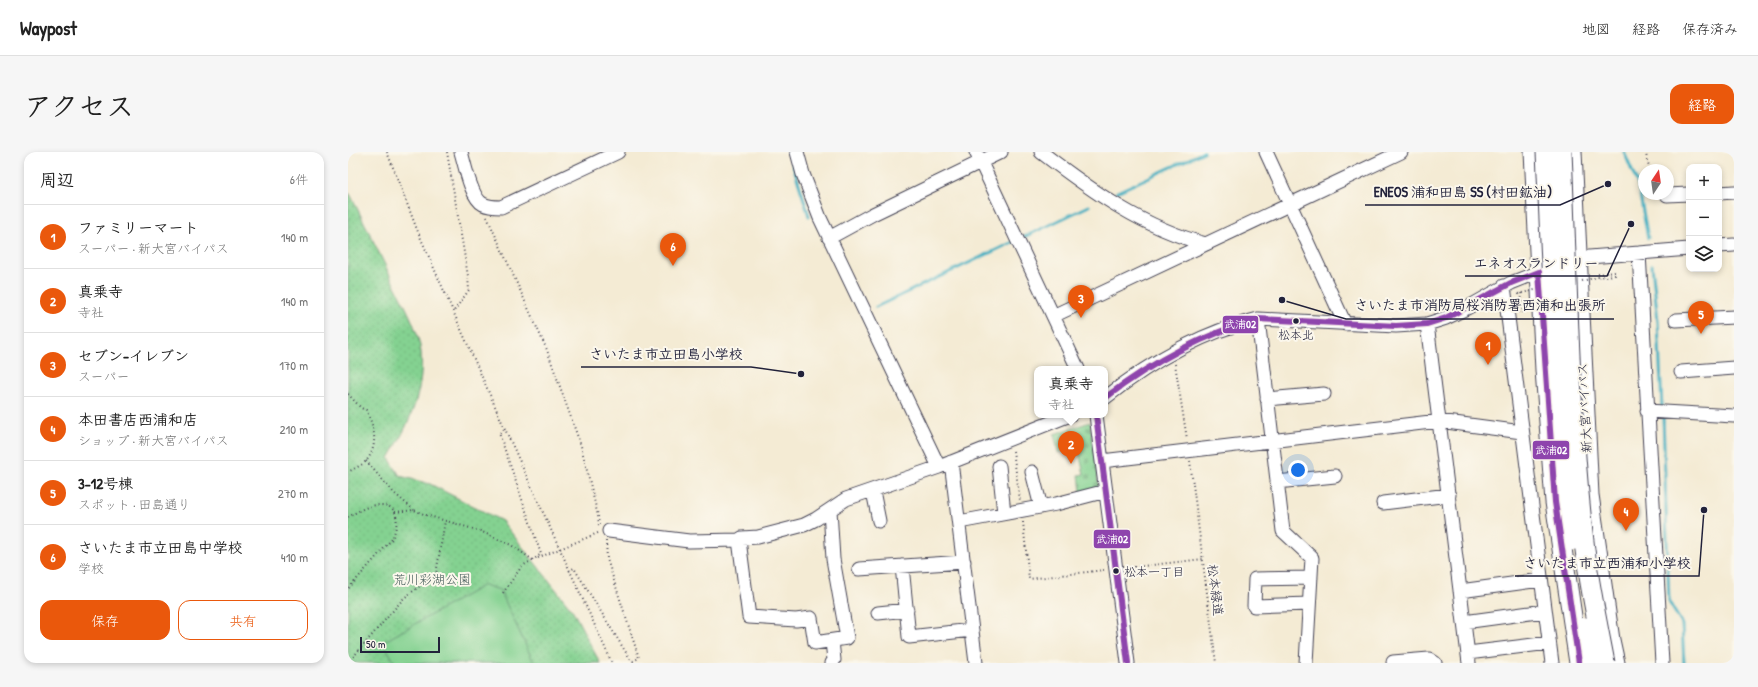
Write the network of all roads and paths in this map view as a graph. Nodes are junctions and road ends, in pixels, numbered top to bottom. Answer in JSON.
{"nodes":[{"id":1,"x":387,"y":152,"type":"edge"},
{"id":2,"x":447,"y":152,"type":"edge"},
{"id":3,"x":461,"y":152,"type":"edge"},
{"id":4,"x":618,"y":152,"type":"edge"},
{"id":5,"x":797,"y":152,"type":"edge"},
{"id":6,"x":1001,"y":152,"type":"edge"},
{"id":7,"x":1041,"y":152,"type":"edge"},
{"id":8,"x":1266,"y":152,"type":"edge"},
{"id":9,"x":1401,"y":152,"type":"edge"},
{"id":10,"x":1534,"y":152,"type":"edge"},
{"id":11,"x":1546,"y":152,"type":"edge"},
{"id":12,"x":1562,"y":152,"type":"edge"},
{"id":13,"x":1572,"y":152,"type":"edge"},
{"id":14,"x":1646,"y":152,"type":"edge"},
{"id":15,"x":978,"y":157,"type":"edge"},
{"id":16,"x":1649,"y":164,"type":"edge"},
{"id":17,"x":1734,"y":192,"type":"edge"},
{"id":18,"x":1722,"y":193,"type":"edge"},
{"id":19,"x":1686,"y":194,"type":"edge"},
{"id":20,"x":1674,"y":195,"type":"edge"},
{"id":21,"x":1290,"y":204,"type":"junction"},
{"id":22,"x":489,"y":206,"type":"junction"},
{"id":23,"x":830,"y":238,"type":"junction"},
{"id":24,"x":1206,"y":244,"type":"junction"},
{"id":25,"x":1734,"y":245,"type":"edge"},
{"id":26,"x":1722,"y":246,"type":"edge"},
{"id":27,"x":1686,"y":249,"type":"edge"},
{"id":28,"x":1639,"y":253,"type":"junction"},
{"id":29,"x":1577,"y":258,"type":"junction"},
{"id":30,"x":1539,"y":272,"type":"junction"},
{"id":31,"x":1598,"y":274,"type":"dead end"},
{"id":32,"x":1598,"y":277,"type":"dead end"},
{"id":33,"x":1504,"y":286,"type":"junction"},
{"id":34,"x":1521,"y":292,"type":"dead end"},
{"id":35,"x":1518,"y":294,"type":"dead end"},
{"id":36,"x":454,"y":311,"type":"junction"},
{"id":37,"x":1053,"y":316,"type":"junction"},
{"id":38,"x":1734,"y":317,"type":"edge"},
{"id":39,"x":1258,"y":319,"type":"junction"},
{"id":40,"x":1676,"y":320,"type":"dead end"},
{"id":41,"x":1345,"y":324,"type":"junction"},
{"id":42,"x":1427,"y":324,"type":"junction"},
{"id":43,"x":1077,"y":366,"type":"edge"},
{"id":44,"x":1734,"y":368,"type":"edge"},
{"id":45,"x":1681,"y":372,"type":"dead end"},
{"id":46,"x":348,"y":394,"type":"edge"},
{"id":47,"x":1324,"y":394,"type":"dead end"},
{"id":48,"x":1108,"y":396,"type":"edge"},
{"id":49,"x":1267,"y":399,"type":"junction"},
{"id":50,"x":1647,"y":411,"type":"junction"},
{"id":51,"x":1734,"y":416,"type":"edge"},
{"id":52,"x":1062,"y":418,"type":"edge"},
{"id":53,"x":1096,"y":418,"type":"edge"},
{"id":54,"x":1439,"y":421,"type":"junction"},
{"id":55,"x":505,"y":429,"type":"junction"},
{"id":56,"x":1522,"y":432,"type":"junction"},
{"id":57,"x":1011,"y":437,"type":"junction"},
{"id":58,"x":1272,"y":441,"type":"junction"},
{"id":59,"x":366,"y":461,"type":"junction"},
{"id":60,"x":1102,"y":461,"type":"junction"},
{"id":61,"x":945,"y":464,"type":"junction"},
{"id":62,"x":999,"y":466,"type":"dead end"},
{"id":63,"x":348,"y":472,"type":"edge"},
{"id":64,"x":1032,"y":472,"type":"dead end"},
{"id":65,"x":1336,"y":476,"type":"dead end"},
{"id":66,"x":1277,"y":482,"type":"junction"},
{"id":67,"x":873,"y":491,"type":"junction"},
{"id":68,"x":1106,"y":491,"type":"junction"},
{"id":69,"x":1448,"y":495,"type":"junction"},
{"id":70,"x":1383,"y":503,"type":"dead end"},
{"id":71,"x":1041,"y":507,"type":"junction"},
{"id":72,"x":414,"y":510,"type":"junction"},
{"id":73,"x":830,"y":510,"type":"junction"},
{"id":74,"x":1022,"y":510,"type":"junction"},
{"id":75,"x":395,"y":512,"type":"junction"},
{"id":76,"x":1004,"y":514,"type":"junction"},
{"id":77,"x":348,"y":517,"type":"edge"},
{"id":78,"x":444,"y":521,"type":"junction"},
{"id":79,"x":879,"y":521,"type":"dead end"},
{"id":80,"x":959,"y":522,"type":"junction"},
{"id":81,"x":609,"y":531,"type":"joint"},
{"id":82,"x":739,"y":540,"type":"junction"},
{"id":83,"x":559,"y":549,"type":"junction"},
{"id":84,"x":533,"y":560,"type":"junction"},
{"id":85,"x":964,"y":562,"type":"junction"},
{"id":86,"x":902,"y":566,"type":"junction"},
{"id":87,"x":859,"y":569,"type":"dead end"},
{"id":88,"x":1116,"y":569,"type":"junction"},
{"id":89,"x":569,"y":571,"type":"junction"},
{"id":90,"x":1311,"y":578,"type":"junction"},
{"id":91,"x":1541,"y":580,"type":"junction"},
{"id":92,"x":348,"y":589,"type":"edge"},
{"id":93,"x":1460,"y":591,"type":"junction"},
{"id":94,"x":503,"y":593,"type":"dead end"},
{"id":95,"x":1309,"y":604,"type":"junction"},
{"id":96,"x":907,"y":610,"type":"junction"},
{"id":97,"x":1545,"y":611,"type":"junction"},
{"id":98,"x":878,"y":613,"type":"dead end"},
{"id":99,"x":1464,"y":622,"type":"junction"},
{"id":100,"x":972,"y":630,"type":"junction"},
{"id":101,"x":832,"y":641,"type":"junction"},
{"id":102,"x":1549,"y":643,"type":"junction"},
{"id":103,"x":1469,"y":658,"type":"edge"},
{"id":104,"x":1393,"y":662,"type":"dead end"},
{"id":105,"x":348,"y":663,"type":"edge"},
{"id":106,"x":612,"y":663,"type":"edge"},
{"id":107,"x":832,"y":663,"type":"edge"},
{"id":108,"x":976,"y":663,"type":"edge"},
{"id":109,"x":1128,"y":663,"type":"edge"},
{"id":110,"x":1216,"y":663,"type":"edge"},
{"id":111,"x":1306,"y":663,"type":"edge"},
{"id":112,"x":1435,"y":663,"type":"edge"},
{"id":113,"x":1552,"y":663,"type":"edge"},
{"id":114,"x":1579,"y":663,"type":"edge"},
{"id":115,"x":1591,"y":663,"type":"edge"},
{"id":116,"x":1605,"y":663,"type":"edge"},
{"id":117,"x":1615,"y":663,"type":"edge"},
{"id":118,"x":1662,"y":663,"type":"edge"}],
"edges":[{"from":1,"to":36,"type":"path"},
{"from":2,"to":36,"type":"path"},
{"from":3,"to":22,"type":"street"},
{"from":4,"to":22,"type":"street"},
{"from":5,"to":23,"type":"street"},
{"from":6,"to":15,"type":"street"},
{"from":7,"to":24,"type":"street"},
{"from":8,"to":21,"type":"street"},
{"from":9,"to":21,"type":"street"},
{"from":10,"to":30,"type":"highway"},
{"from":11,"to":115,"type":"highway","bridge":true},
{"from":12,"to":116,"type":"highway","bridge":true},
{"from":13,"to":29,"type":"highway","name":"新大宮バイパス"},
{"from":14,"to":16,"type":"path"},
{"from":15,"to":23,"type":"street"},
{"from":15,"to":37,"type":"street"},
{"from":17,"to":18,"type":"street"},
{"from":19,"to":20,"type":"street"},
{"from":21,"to":24,"type":"street"},
{"from":21,"to":41,"type":"street"},
{"from":22,"to":83,"type":"path"},
{"from":23,"to":61,"type":"street"},
{"from":24,"to":37,"type":"street"},
{"from":25,"to":26,"type":"street"},
{"from":27,"to":28,"type":"street"},
{"from":28,"to":29,"type":"street"},
{"from":28,"to":50,"type":"street"},
{"from":29,"to":30,"type":"street"},
{"from":29,"to":117,"type":"highway","name":"新大宮バイパス"},
{"from":30,"to":33,"type":"street"},
{"from":30,"to":114,"type":"highway"},
{"from":31,"to":32,"type":"path"},
{"from":33,"to":42,"type":"street"},
{"from":33,"to":56,"type":"street"},
{"from":34,"to":35,"type":"path"},
{"from":36,"to":55,"type":"path"},
{"from":37,"to":43,"type":"street"},
{"from":38,"to":40,"type":"street"},
{"from":39,"to":41,"type":"street"},
{"from":39,"to":48,"type":"street"},
{"from":39,"to":49,"type":"street"},
{"from":41,"to":42,"type":"street"},
{"from":42,"to":54,"type":"street"},
{"from":44,"to":45,"type":"street"},
{"from":46,"to":59,"type":"path"},
{"from":47,"to":49,"type":"street"},
{"from":49,"to":58,"type":"street"},
{"from":50,"to":51,"type":"street"},
{"from":50,"to":118,"type":"street"},
{"from":52,"to":57,"type":"street"},
{"from":53,"to":60,"type":"street"},
{"from":54,"to":56,"type":"street"},
{"from":54,"to":58,"type":"street"},
{"from":54,"to":69,"type":"street"},
{"from":55,"to":83,"type":"path"},
{"from":55,"to":84,"type":"path"},
{"from":56,"to":91,"type":"street"},
{"from":57,"to":61,"type":"street"},
{"from":57,"to":74,"type":"path"},
{"from":58,"to":60,"type":"street"},
{"from":58,"to":66,"type":"street"},
{"from":59,"to":63,"type":"path"},
{"from":59,"to":72,"type":"path"},
{"from":60,"to":68,"type":"street"},
{"from":61,"to":67,"type":"street"},
{"from":61,"to":80,"type":"street"},
{"from":62,"to":76,"type":"street"},
{"from":64,"to":71,"type":"street"},
{"from":65,"to":66,"type":"street"},
{"from":66,"to":90,"type":"street"},
{"from":67,"to":73,"type":"street"},
{"from":67,"to":79,"type":"street"},
{"from":68,"to":71,"type":"street"},
{"from":68,"to":88,"type":"street"},
{"from":69,"to":70,"type":"street"},
{"from":69,"to":93,"type":"street"},
{"from":71,"to":74,"type":"street"},
{"from":72,"to":75,"type":"path"},
{"from":72,"to":78,"type":"path"},
{"from":73,"to":82,"type":"street"},
{"from":73,"to":101,"type":"street"},
{"from":74,"to":76,"type":"street"},
{"from":74,"to":88,"type":"path"},
{"from":75,"to":77,"type":"path"},
{"from":75,"to":92,"type":"path"},
{"from":76,"to":80,"type":"street"},
{"from":78,"to":84,"type":"path"},
{"from":78,"to":105,"type":"path"},
{"from":80,"to":85,"type":"street"},
{"from":81,"to":82,"type":"street"},
{"from":81,"to":89,"type":"path"},
{"from":82,"to":101,"type":"street"},
{"from":83,"to":84,"type":"path"},
{"from":83,"to":89,"type":"path"},
{"from":84,"to":94,"type":"path"},
{"from":85,"to":86,"type":"street"},
{"from":85,"to":100,"type":"street"},
{"from":86,"to":87,"type":"street"},
{"from":86,"to":96,"type":"street"},
{"from":88,"to":109,"type":"street"},
{"from":88,"to":110,"type":"path","name":"松本緑道"},
{"from":89,"to":106,"type":"path"},
{"from":90,"to":95,"type":"street"},
{"from":90,"to":95,"type":"street"},
{"from":91,"to":93,"type":"street"},
{"from":91,"to":97,"type":"street"},
{"from":93,"to":99,"type":"street"},
{"from":95,"to":111,"type":"street"},
{"from":96,"to":98,"type":"street"},
{"from":96,"to":100,"type":"street"},
{"from":97,"to":99,"type":"street"},
{"from":97,"to":102,"type":"street"},
{"from":99,"to":103,"type":"street"},
{"from":100,"to":108,"type":"street"},
{"from":101,"to":107,"type":"street"},
{"from":102,"to":103,"type":"street"},
{"from":102,"to":113,"type":"street"},
{"from":104,"to":112,"type":"street"}]}
